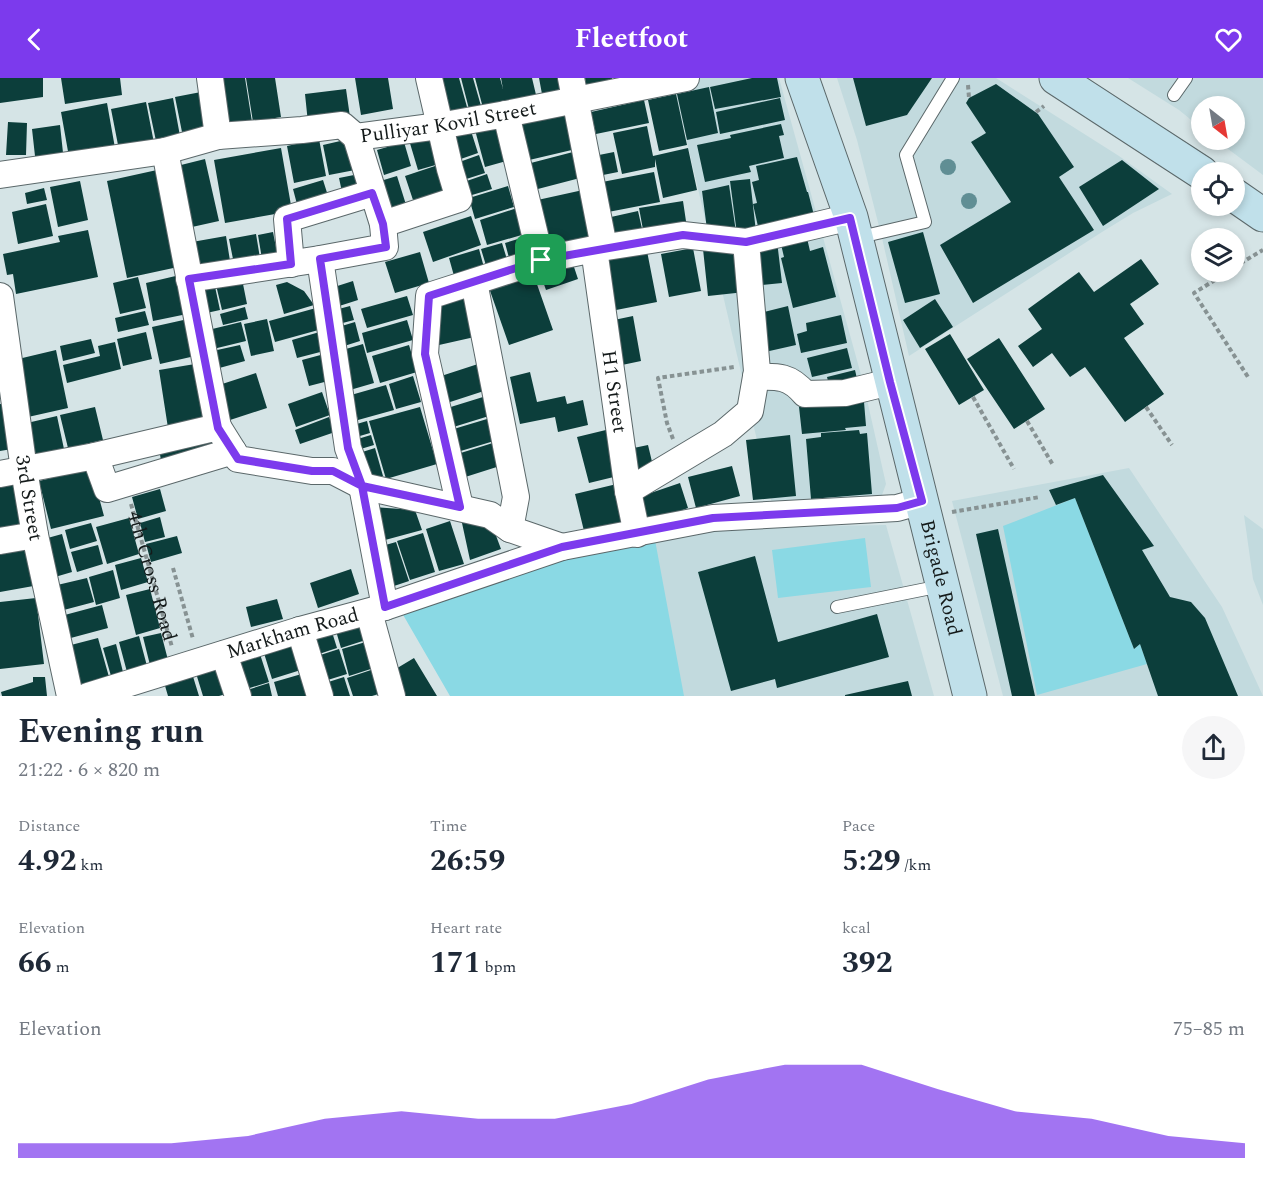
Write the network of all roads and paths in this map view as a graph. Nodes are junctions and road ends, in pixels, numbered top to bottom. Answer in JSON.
{"nodes":[{"id":1,"x":210,"y":78,"type":"edge"},
{"id":2,"x":429,"y":78,"type":"edge"},
{"id":3,"x":686,"y":78,"type":"edge"},
{"id":4,"x":802,"y":78,"type":"edge"},
{"id":5,"x":953,"y":78,"type":"edge"},
{"id":6,"x":1185,"y":78,"type":"edge"},
{"id":7,"x":573,"y":90,"type":"edge"},
{"id":8,"x":1050,"y":92,"type":"edge"},
{"id":9,"x":1174,"y":95,"type":"dead end"},
{"id":10,"x":1036,"y":112,"type":"dead end"},
{"id":11,"x":506,"y":114,"type":"junction"},
{"id":12,"x":439,"y":126,"type":"junction"},
{"id":13,"x":218,"y":136,"type":"junction"},
{"id":14,"x":356,"y":137,"type":"junction"},
{"id":15,"x":165,"y":151,"type":"junction"},
{"id":16,"x":1191,"y":167,"type":"edge"},
{"id":17,"x":5,"y":170,"type":"edge"},
{"id":18,"x":372,"y":193,"type":"junction"},
{"id":19,"x":1245,"y":202,"type":"edge"},
{"id":20,"x":1263,"y":214,"type":"edge"},
{"id":21,"x":383,"y":224,"type":"junction"},
{"id":22,"x":853,"y":228,"type":"junction"},
{"id":23,"x":746,"y":242,"type":"junction"},
{"id":24,"x":599,"y":248,"type":"junction"},
{"id":25,"x":1263,"y":249,"type":"edge"},
{"id":26,"x":320,"y":259,"type":"junction"},
{"id":27,"x":541,"y":260,"type":"junction"},
{"id":28,"x":1245,"y":260,"type":"edge"},
{"id":29,"x":291,"y":264,"type":"junction"},
{"id":30,"x":189,"y":279,"type":"junction"},
{"id":31,"x":474,"y":282,"type":"junction"},
{"id":32,"x":1212,"y":282,"type":"edge"},
{"id":33,"x":0,"y":303,"type":"edge"},
{"id":34,"x":5,"y":359,"type":"edge"},
{"id":35,"x":756,"y":370,"type":"junction"},
{"id":36,"x":1248,"y":377,"type":"dead end"},
{"id":37,"x":890,"y":382,"type":"junction"},
{"id":38,"x":973,"y":397,"type":"dead end"},
{"id":39,"x":1146,"y":407,"type":"dead end"},
{"id":40,"x":1027,"y":421,"type":"dead end"},
{"id":41,"x":218,"y":428,"type":"junction"},
{"id":42,"x":1172,"y":445,"type":"dead end"},
{"id":43,"x":232,"y":452,"type":"junction"},
{"id":44,"x":95,"y":456,"type":"junction"},
{"id":45,"x":681,"y":459,"type":"junction"},
{"id":46,"x":1053,"y":465,"type":"dead end"},
{"id":47,"x":1014,"y":469,"type":"dead end"},
{"id":48,"x":12,"y":472,"type":"edge"},
{"id":49,"x":125,"y":484,"type":"junction"},
{"id":50,"x":362,"y":486,"type":"junction"},
{"id":51,"x":628,"y":491,"type":"junction"},
{"id":52,"x":1040,"y":497,"type":"dead end"},
{"id":53,"x":460,"y":507,"type":"junction"},
{"id":54,"x":924,"y":509,"type":"junction"},
{"id":55,"x":510,"y":529,"type":"junction"},
{"id":56,"x":637,"y":534,"type":"junction"},
{"id":57,"x":35,"y":535,"type":"junction"},
{"id":58,"x":0,"y":541,"type":"edge"},
{"id":59,"x":562,"y":547,"type":"junction"},
{"id":60,"x":173,"y":568,"type":"dead end"},
{"id":61,"x":943,"y":585,"type":"junction"},
{"id":62,"x":837,"y":607,"type":"dead end"},
{"id":63,"x":377,"y":610,"type":"junction"},
{"id":64,"x":300,"y":630,"type":"junction"},
{"id":65,"x":224,"y":654,"type":"junction"},
{"id":66,"x":174,"y":674,"type":"edge"},
{"id":67,"x":70,"y":696,"type":"edge"},
{"id":68,"x":88,"y":696,"type":"edge"},
{"id":69,"x":238,"y":696,"type":"edge"},
{"id":70,"x":320,"y":696,"type":"edge"},
{"id":71,"x":392,"y":696,"type":"edge"},
{"id":72,"x":970,"y":696,"type":"edge"}],
"edges":[{"from":1,"to":13,"type":"street"},
{"from":2,"to":12,"type":"street"},
{"from":3,"to":7,"type":"street","name":"Pulliyar Kovil Street"},
{"from":4,"to":22,"type":"main road","name":"Brigade Road"},
{"from":5,"to":22,"type":"lane"},
{"from":6,"to":9,"type":"lane"},
{"from":7,"to":11,"type":"street","name":"Pulliyar Kovil Street"},
{"from":7,"to":24,"type":"street","name":"H1 Street"},
{"from":8,"to":10,"type":"path"},
{"from":8,"to":16,"type":"main road"},
{"from":11,"to":12,"type":"street","name":"Pulliyar Kovil Street"},
{"from":11,"to":27,"type":"street"},
{"from":12,"to":14,"type":"street","name":"Pulliyar Kovil Street"},
{"from":12,"to":21,"type":"street"},
{"from":13,"to":14,"type":"street","name":"Pulliyar Kovil Street"},
{"from":13,"to":15,"type":"street","name":"Pulliyar Kovil Street"},
{"from":14,"to":18,"type":"street"},
{"from":15,"to":17,"type":"street","name":"Pulliyar Kovil Street"},
{"from":15,"to":30,"type":"street"},
{"from":18,"to":21,"type":"street"},
{"from":18,"to":29,"type":"street"},
{"from":19,"to":20,"type":"main road"},
{"from":21,"to":26,"type":"street"},
{"from":22,"to":23,"type":"street"},
{"from":22,"to":37,"type":"main road","name":"Brigade Road"},
{"from":23,"to":24,"type":"street"},
{"from":23,"to":35,"type":"street"},
{"from":24,"to":27,"type":"street"},
{"from":24,"to":51,"type":"street","name":"H1 Street"},
{"from":25,"to":28,"type":"path"},
{"from":26,"to":29,"type":"street"},
{"from":26,"to":50,"type":"street"},
{"from":27,"to":31,"type":"street"},
{"from":29,"to":30,"type":"street"},
{"from":30,"to":41,"type":"street"},
{"from":31,"to":53,"type":"street"},
{"from":31,"to":55,"type":"street"},
{"from":32,"to":36,"type":"path"},
{"from":33,"to":34,"type":"street","name":"3rd Street"},
{"from":34,"to":48,"type":"street","name":"3rd Street"},
{"from":35,"to":37,"type":"street"},
{"from":35,"to":45,"type":"street"},
{"from":35,"to":45,"type":"path"},
{"from":37,"to":54,"type":"main road","name":"Brigade Road"},
{"from":38,"to":47,"type":"path"},
{"from":39,"to":42,"type":"path"},
{"from":40,"to":46,"type":"path"},
{"from":41,"to":43,"type":"street"},
{"from":41,"to":44,"type":"street"},
{"from":43,"to":49,"type":"street"},
{"from":43,"to":50,"type":"street"},
{"from":44,"to":48,"type":"street"},
{"from":44,"to":49,"type":"street"},
{"from":45,"to":51,"type":"street"},
{"from":48,"to":57,"type":"street","name":"3rd Street"},
{"from":49,"to":66,"type":"path","name":"4th Cross Road"},
{"from":50,"to":53,"type":"street"},
{"from":50,"to":63,"type":"street"},
{"from":51,"to":56,"type":"street","name":"H1 Street"},
{"from":52,"to":54,"type":"path"},
{"from":53,"to":55,"type":"street"},
{"from":54,"to":56,"type":"street","name":"Markham Road"},
{"from":54,"to":61,"type":"main road","name":"Brigade Road"},
{"from":55,"to":59,"type":"street"},
{"from":56,"to":59,"type":"street","name":"Markham Road"},
{"from":57,"to":58,"type":"street"},
{"from":57,"to":67,"type":"street","name":"3rd Street"},
{"from":59,"to":63,"type":"street","name":"Markham Road"},
{"from":60,"to":66,"type":"path"},
{"from":61,"to":62,"type":"lane"},
{"from":61,"to":72,"type":"main road","name":"Brigade Road"},
{"from":63,"to":64,"type":"street","name":"Markham Road"},
{"from":63,"to":71,"type":"street"},
{"from":64,"to":65,"type":"street","name":"Markham Road"},
{"from":64,"to":70,"type":"street"},
{"from":65,"to":66,"type":"street","name":"Markham Road"},
{"from":65,"to":69,"type":"street"},
{"from":66,"to":68,"type":"street","name":"Markham Road"}]}
